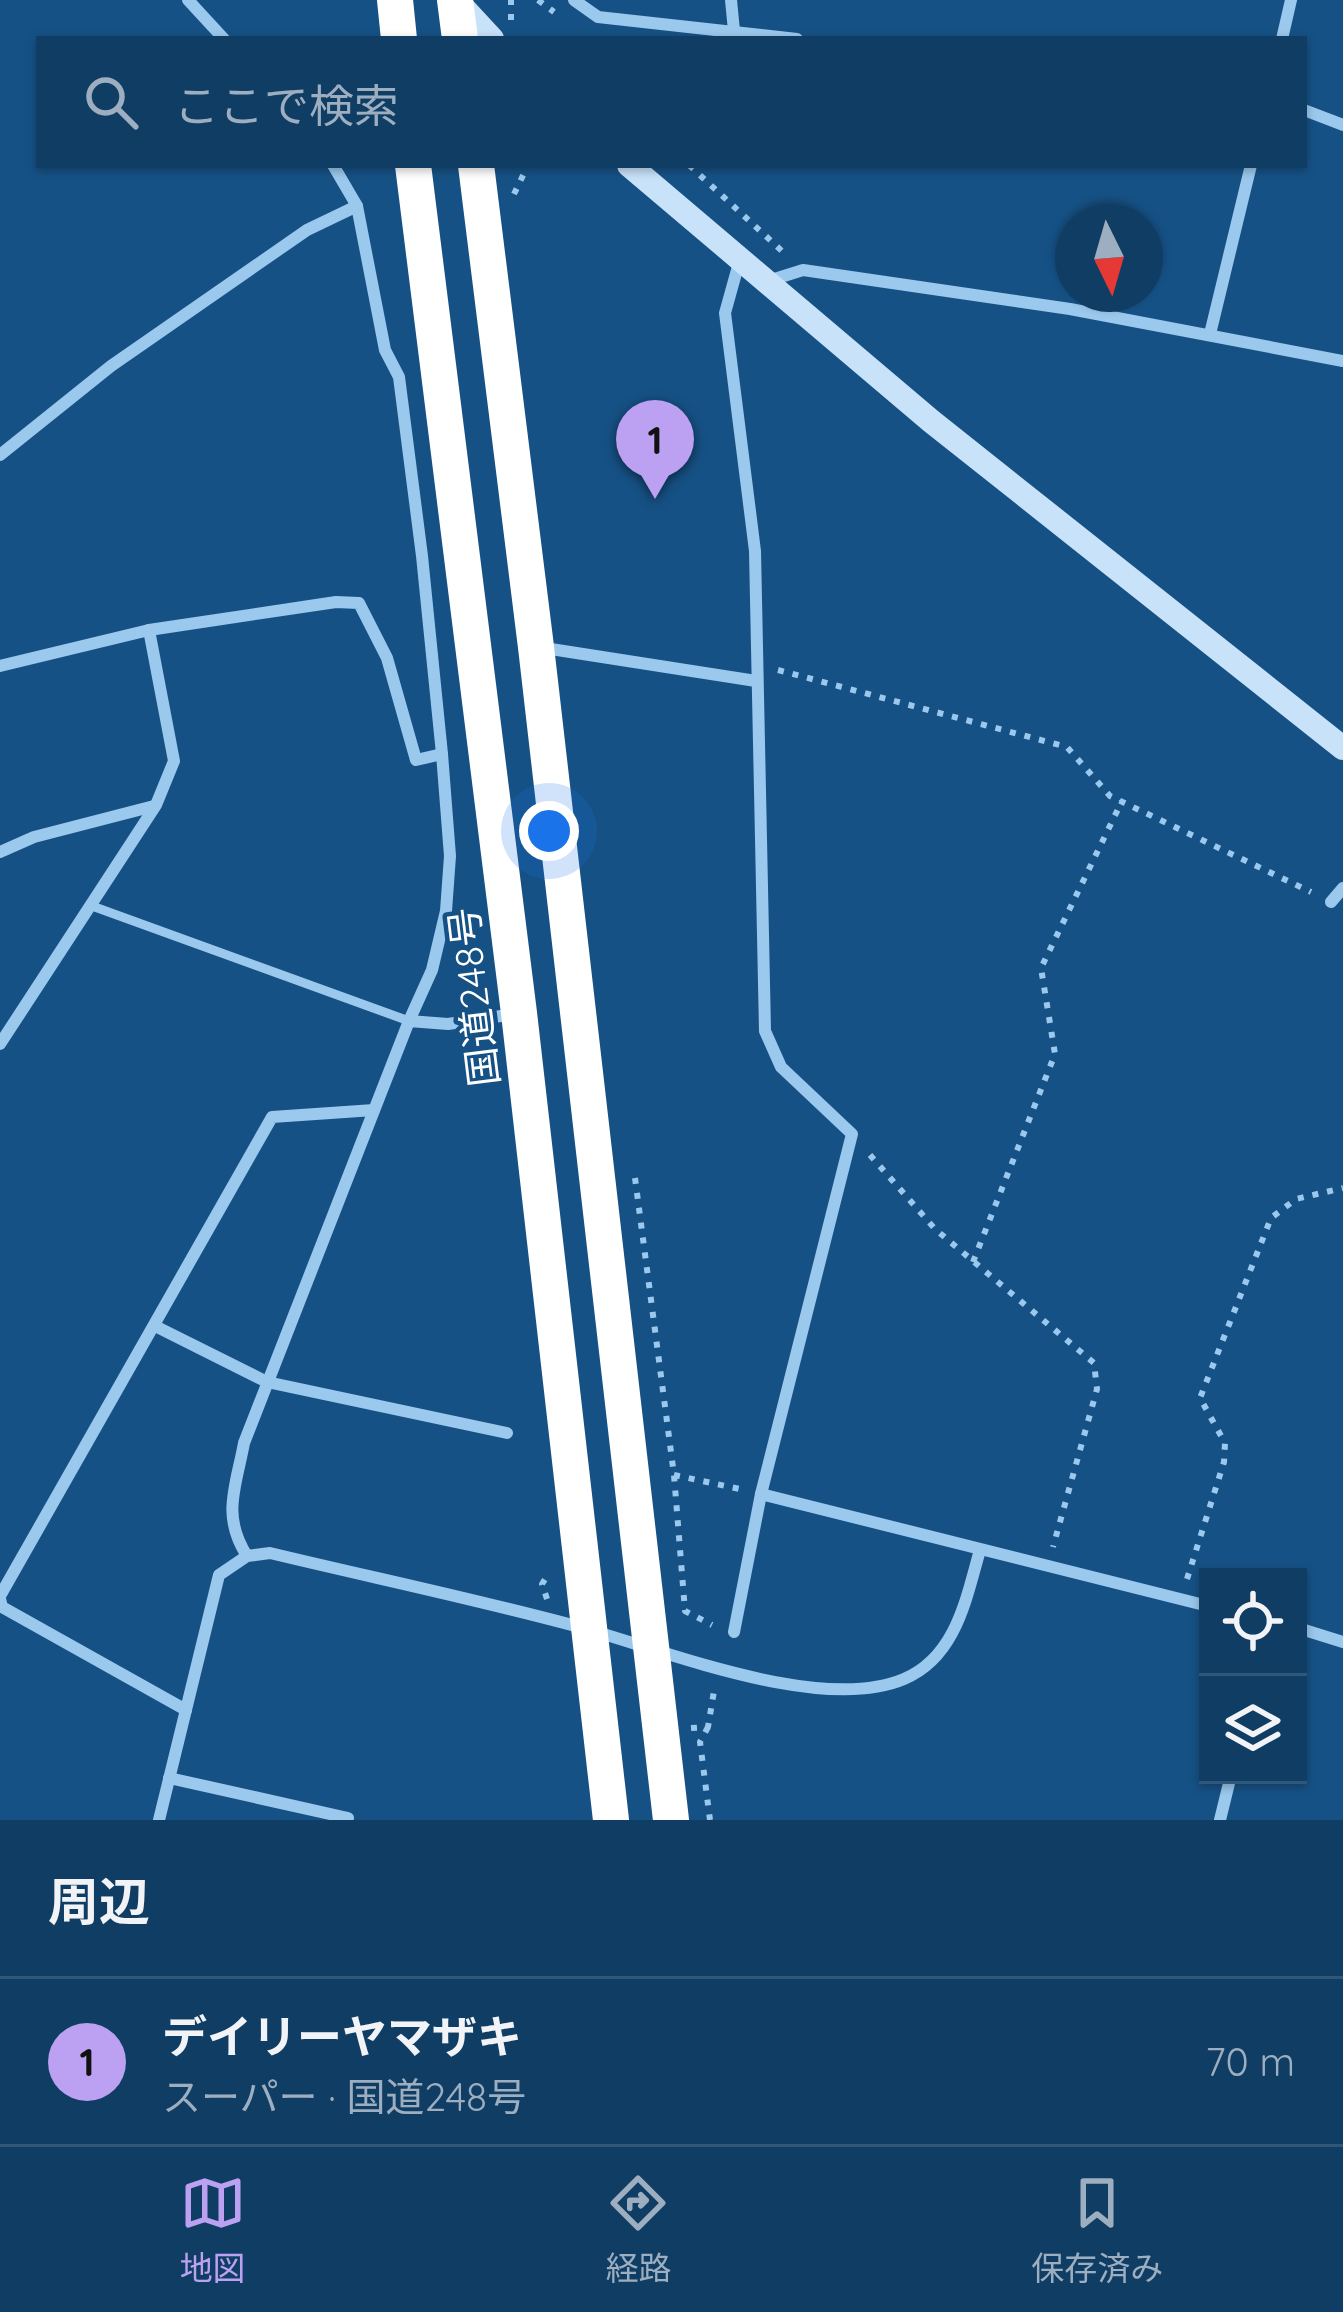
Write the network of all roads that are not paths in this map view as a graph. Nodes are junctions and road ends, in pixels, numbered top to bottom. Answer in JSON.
{"nodes":[{"id":1,"x":188,"y":0,"type":"edge"},
{"id":2,"x":395,"y":0,"type":"edge"},
{"id":3,"x":456,"y":0,"type":"edge"},
{"id":4,"x":574,"y":0,"type":"edge"},
{"id":5,"x":730,"y":0,"type":"edge"},
{"id":6,"x":1291,"y":0,"type":"edge"},
{"id":7,"x":734,"y":31,"type":"junction"},
{"id":8,"x":221,"y":36,"type":"edge"},
{"id":9,"x":399,"y":36,"type":"edge"},
{"id":10,"x":460,"y":36,"type":"edge"},
{"id":11,"x":489,"y":36,"type":"edge"},
{"id":12,"x":773,"y":36,"type":"edge"},
{"id":13,"x":1283,"y":36,"type":"edge"},
{"id":14,"x":1307,"y":111,"type":"edge"},
{"id":15,"x":1343,"y":124,"type":"edge"},
{"id":16,"x":335,"y":168,"type":"edge"},
{"id":17,"x":413,"y":168,"type":"edge"},
{"id":18,"x":476,"y":168,"type":"edge"},
{"id":19,"x":633,"y":168,"type":"edge"},
{"id":20,"x":1250,"y":168,"type":"edge"},
{"id":21,"x":357,"y":206,"type":"junction"},
{"id":22,"x":740,"y":259,"type":"junction"},
{"id":23,"x":767,"y":281,"type":"junction"},
{"id":24,"x":1210,"y":334,"type":"junction"},
{"id":25,"x":1343,"y":362,"type":"edge"},
{"id":26,"x":0,"y":454,"type":"edge"},
{"id":27,"x":149,"y":630,"type":"junction"},
{"id":28,"x":536,"y":647,"type":"junction"},
{"id":29,"x":0,"y":666,"type":"edge"},
{"id":30,"x":756,"y":681,"type":"junction"},
{"id":31,"x":1343,"y":748,"type":"edge"},
{"id":32,"x":442,"y":754,"type":"junction"},
{"id":33,"x":156,"y":805,"type":"junction"},
{"id":34,"x":0,"y":852,"type":"edge"},
{"id":35,"x":1343,"y":888,"type":"edge"},
{"id":36,"x":1331,"y":902,"type":"road end"},
{"id":37,"x":92,"y":906,"type":"junction"},
{"id":38,"x":519,"y":1013,"type":"junction"},
{"id":39,"x":410,"y":1021,"type":"junction"},
{"id":40,"x":0,"y":1044,"type":"edge"},
{"id":41,"x":374,"y":1110,"type":"junction"},
{"id":42,"x":155,"y":1326,"type":"junction"},
{"id":43,"x":267,"y":1382,"type":"junction"},
{"id":44,"x":507,"y":1433,"type":"dead end"},
{"id":45,"x":761,"y":1494,"type":"junction"},
{"id":46,"x":980,"y":1550,"type":"junction"},
{"id":47,"x":247,"y":1556,"type":"junction"},
{"id":48,"x":0,"y":1598,"type":"edge"},
{"id":49,"x":1199,"y":1604,"type":"edge"},
{"id":50,"x":587,"y":1629,"type":"junction"},
{"id":51,"x":734,"y":1631,"type":"dead end"},
{"id":52,"x":1307,"y":1631,"type":"edge"},
{"id":53,"x":1343,"y":1642,"type":"edge"},
{"id":54,"x":651,"y":1652,"type":"junction"},
{"id":55,"x":186,"y":1710,"type":"junction"},
{"id":56,"x":169,"y":1778,"type":"junction"},
{"id":57,"x":1229,"y":1784,"type":"edge"},
{"id":58,"x":348,"y":1818,"type":"edge"},
{"id":59,"x":159,"y":1820,"type":"edge"},
{"id":60,"x":611,"y":1820,"type":"edge"},
{"id":61,"x":671,"y":1820,"type":"edge"},
{"id":62,"x":1220,"y":1820,"type":"edge"}],
"edges":[{"from":1,"to":8,"type":"street"},
{"from":2,"to":9,"type":"highway"},
{"from":3,"to":10,"type":"highway"},
{"from":3,"to":11,"type":"street"},
{"from":4,"to":7,"type":"street"},
{"from":5,"to":7,"type":"street"},
{"from":6,"to":13,"type":"street"},
{"from":7,"to":12,"type":"street"},
{"from":14,"to":15,"type":"street"},
{"from":16,"to":21,"type":"street"},
{"from":17,"to":38,"type":"highway","name":"国道248号"},
{"from":18,"to":28,"type":"highway"},
{"from":19,"to":22,"type":"street"},
{"from":20,"to":24,"type":"street"},
{"from":21,"to":26,"type":"street"},
{"from":21,"to":32,"type":"street"},
{"from":22,"to":23,"type":"street"},
{"from":22,"to":30,"type":"street"},
{"from":23,"to":24,"type":"street"},
{"from":23,"to":31,"type":"street"},
{"from":24,"to":25,"type":"street"},
{"from":27,"to":29,"type":"street"},
{"from":27,"to":32,"type":"street"},
{"from":27,"to":33,"type":"street"},
{"from":28,"to":30,"type":"street"},
{"from":28,"to":54,"type":"highway"},
{"from":30,"to":45,"type":"street"},
{"from":32,"to":39,"type":"street"},
{"from":33,"to":34,"type":"street"},
{"from":33,"to":37,"type":"street"},
{"from":35,"to":36,"type":"street"},
{"from":37,"to":39,"type":"lane"},
{"from":37,"to":40,"type":"street"},
{"from":38,"to":39,"type":"street"},
{"from":38,"to":50,"type":"highway","name":"国道248号"},
{"from":39,"to":41,"type":"street"},
{"from":41,"to":42,"type":"street"},
{"from":41,"to":43,"type":"street"},
{"from":42,"to":43,"type":"street"},
{"from":42,"to":48,"type":"street"},
{"from":43,"to":44,"type":"street"},
{"from":43,"to":47,"type":"street"},
{"from":45,"to":46,"type":"street"},
{"from":45,"to":51,"type":"street"},
{"from":46,"to":49,"type":"street"},
{"from":46,"to":54,"type":"street"},
{"from":47,"to":50,"type":"street"},
{"from":47,"to":55,"type":"street"},
{"from":48,"to":55,"type":"street"},
{"from":50,"to":54,"type":"street"},
{"from":50,"to":60,"type":"highway","name":"国道248号"},
{"from":52,"to":53,"type":"street"},
{"from":54,"to":61,"type":"highway"},
{"from":55,"to":56,"type":"street"},
{"from":56,"to":58,"type":"street"},
{"from":56,"to":59,"type":"street"},
{"from":57,"to":62,"type":"street"}]}
